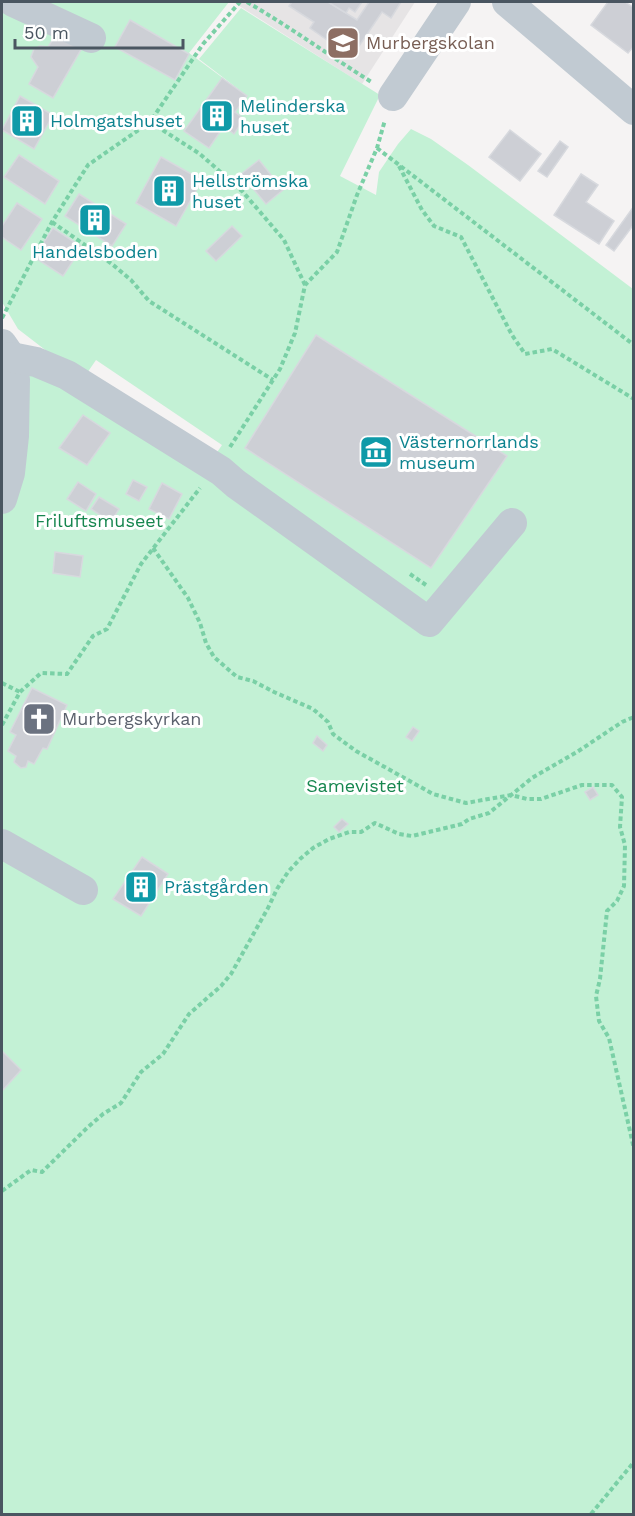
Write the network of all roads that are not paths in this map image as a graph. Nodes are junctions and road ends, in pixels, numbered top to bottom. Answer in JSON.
{"nodes":[{"id":1,"x":13,"y":2,"type":"edge"},
{"id":2,"x":456,"y":2,"type":"edge"},
{"id":3,"x":507,"y":2,"type":"edge"},
{"id":4,"x":91,"y":38,"type":"dead end"},
{"id":5,"x":393,"y":96,"type":"road end"},
{"id":6,"x":633,"y":110,"type":"edge"},
{"id":7,"x":6,"y":351,"type":"edge"},
{"id":8,"x":2,"y":499,"type":"edge"},
{"id":9,"x":512,"y":523,"type":"dead end"},
{"id":10,"x":2,"y":844,"type":"edge"},
{"id":11,"x":83,"y":890,"type":"dead end"}],
"edges":[{"from":1,"to":4,"type":"street"},
{"from":2,"to":5,"type":"street"},
{"from":3,"to":6,"type":"street"},
{"from":7,"to":8,"type":"street"},
{"from":7,"to":9,"type":"street"},
{"from":10,"to":11,"type":"street"}]}
